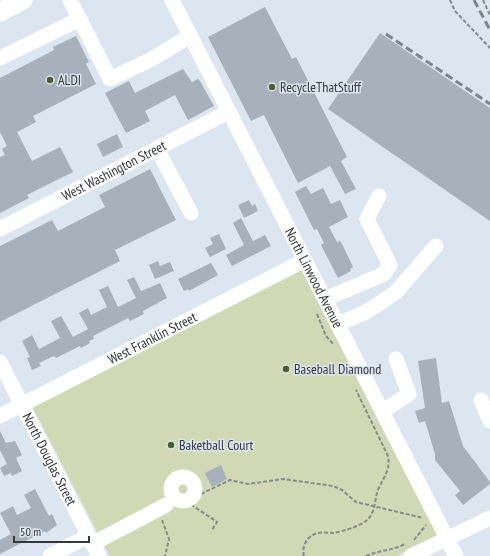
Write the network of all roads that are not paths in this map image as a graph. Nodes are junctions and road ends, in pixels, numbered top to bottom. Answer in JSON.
{"nodes":[{"id":1,"x":23,"y":0,"type":"edge"},
{"id":2,"x":70,"y":0,"type":"edge"},
{"id":3,"x":177,"y":1,"type":"edge"},
{"id":4,"x":0,"y":12,"type":"edge"},
{"id":5,"x":80,"y":19,"type":"junction"},
{"id":6,"x":190,"y":36,"type":"junction"},
{"id":7,"x":0,"y":58,"type":"edge"},
{"id":8,"x":228,"y":112,"type":"junction"},
{"id":9,"x":157,"y":149,"type":"junction"},
{"id":10,"x":379,"y":196,"type":"dead end"},
{"id":11,"x":191,"y":213,"type":"dead end"},
{"id":12,"x":0,"y":229,"type":"edge"},
{"id":13,"x":436,"y":246,"type":"dead end"},
{"id":14,"x":305,"y":260,"type":"junction"},
{"id":15,"x":384,"y":274,"type":"junction"},
{"id":16,"x":395,"y":292,"type":"junction"},
{"id":17,"x":325,"y":299,"type":"junction"},
{"id":18,"x":338,"y":324,"type":"junction"},
{"id":19,"x":396,"y":359,"type":"dead end"},
{"id":20,"x":0,"y":362,"type":"edge"},
{"id":21,"x":482,"y":400,"type":"dead end"},
{"id":22,"x":21,"y":405,"type":"junction"},
{"id":23,"x":383,"y":411,"type":"junction"},
{"id":24,"x":0,"y":416,"type":"edge"},
{"id":25,"x":490,"y":421,"type":"edge"},
{"id":26,"x":176,"y":501,"type":"road end"},
{"id":27,"x":490,"y":518,"type":"edge"},
{"id":28,"x":442,"y":541,"type":"junction"},
{"id":29,"x":93,"y":546,"type":"edge"},
{"id":30,"x":50,"y":556,"type":"edge"},
{"id":31,"x":411,"y":556,"type":"edge"},
{"id":32,"x":456,"y":556,"type":"edge"}],
"edges":[{"from":1,"to":4,"type":"main road"},
{"from":2,"to":5,"type":"street"},
{"from":3,"to":6,"type":"street","name":"North Linwood Avenue"},
{"from":5,"to":6,"type":"street"},
{"from":5,"to":7,"type":"street"},
{"from":6,"to":8,"type":"street","name":"North Linwood Avenue"},
{"from":8,"to":9,"type":"street","name":"West Washington Street"},
{"from":8,"to":14,"type":"street","name":"North Linwood Avenue"},
{"from":9,"to":11,"type":"street"},
{"from":9,"to":12,"type":"street","name":"West Washington Street"},
{"from":10,"to":15,"type":"street"},
{"from":13,"to":16,"type":"street"},
{"from":14,"to":17,"type":"street","name":"North Linwood Avenue"},
{"from":14,"to":22,"type":"street","name":"West Franklin Street"},
{"from":15,"to":16,"type":"street"},
{"from":15,"to":17,"type":"street"},
{"from":16,"to":18,"type":"street"},
{"from":17,"to":18,"type":"street","name":"North Linwood Avenue"},
{"from":18,"to":23,"type":"street","name":"North Linwood Avenue"},
{"from":19,"to":23,"type":"street"},
{"from":20,"to":22,"type":"street","name":"North Douglas Street"},
{"from":21,"to":25,"type":"street"},
{"from":22,"to":24,"type":"street","name":"West Franklin Street"},
{"from":22,"to":29,"type":"street","name":"North Douglas Street"},
{"from":23,"to":28,"type":"street","name":"North Linwood Avenue"},
{"from":26,"to":29,"type":"street"},
{"from":27,"to":28,"type":"street"},
{"from":28,"to":31,"type":"street"},
{"from":28,"to":32,"type":"street","name":"North Linwood Avenue"},
{"from":29,"to":30,"type":"street"}]}
